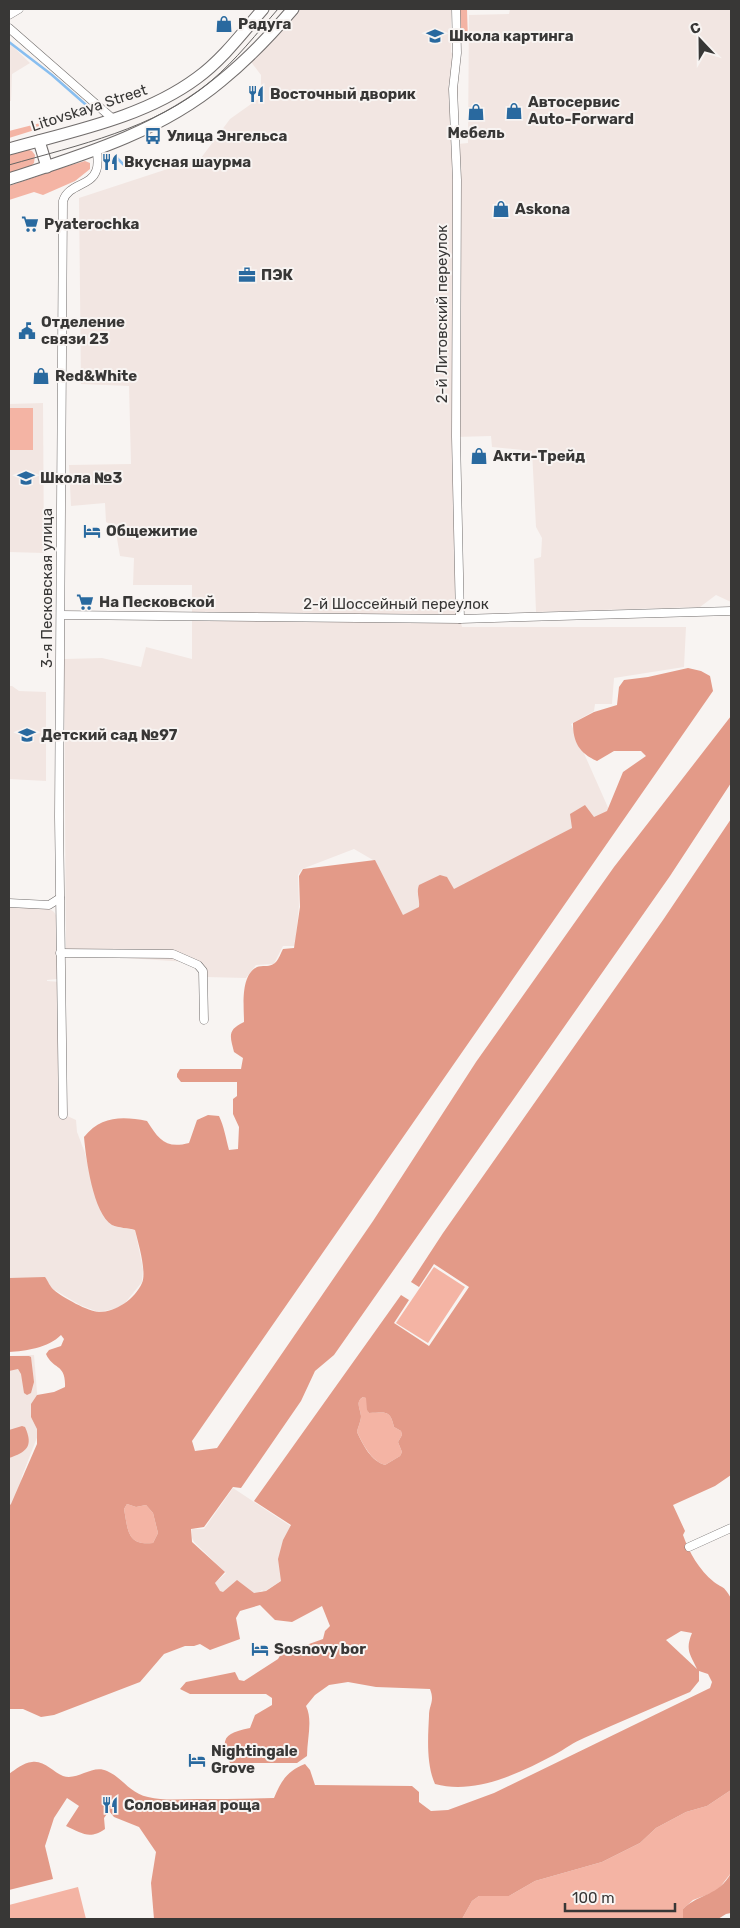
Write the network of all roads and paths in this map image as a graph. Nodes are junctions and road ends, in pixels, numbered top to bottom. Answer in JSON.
{"nodes":[{"id":1,"x":19,"y":9,"type":"edge"},
{"id":2,"x":264,"y":9,"type":"edge"},
{"id":3,"x":293,"y":9,"type":"edge"},
{"id":4,"x":456,"y":9,"type":"edge"},
{"id":5,"x":9,"y":14,"type":"edge"},
{"id":6,"x":9,"y":28,"type":"edge"},
{"id":7,"x":113,"y":118,"type":"junction"},
{"id":8,"x":39,"y":141,"type":"junction"},
{"id":9,"x":9,"y":149,"type":"edge"},
{"id":10,"x":97,"y":150,"type":"junction"},
{"id":11,"x":47,"y":166,"type":"junction"},
{"id":12,"x":9,"y":179,"type":"edge"},
{"id":13,"x":731,"y":611,"type":"edge"},
{"id":14,"x":61,"y":615,"type":"junction"},
{"id":15,"x":460,"y":619,"type":"junction"},
{"id":16,"x":60,"y":898,"type":"junction"},
{"id":17,"x":9,"y":903,"type":"edge"},
{"id":18,"x":60,"y":953,"type":"junction"},
{"id":19,"x":204,"y":1020,"type":"dead end"},
{"id":20,"x":63,"y":1114,"type":"dead end"},
{"id":21,"x":731,"y":1528,"type":"edge"},
{"id":22,"x":689,"y":1547,"type":"dead end"}],
"edges":[{"from":1,"to":5,"type":"street"},
{"from":2,"to":7,"type":"main road","name":"Litovskaya Street"},
{"from":3,"to":10,"type":"main road"},
{"from":4,"to":15,"type":"street","name":"2-й Литовский переулок"},
{"from":6,"to":7,"type":"street"},
{"from":7,"to":8,"type":"main road","name":"Litovskaya Street"},
{"from":8,"to":9,"type":"main road","name":"Litovskaya Street"},
{"from":8,"to":11,"type":"main road"},
{"from":10,"to":11,"type":"main road"},
{"from":10,"to":14,"type":"street","name":"3-я Песковская улица"},
{"from":11,"to":12,"type":"main road"},
{"from":13,"to":15,"type":"street","name":"2-й Шоссейный переулок"},
{"from":14,"to":15,"type":"street","name":"2-й Шоссейный переулок"},
{"from":14,"to":16,"type":"street","name":"3-я Песковская улица"},
{"from":16,"to":17,"type":"street"},
{"from":16,"to":18,"type":"street","name":"3-я Песковская улица"},
{"from":18,"to":19,"type":"street"},
{"from":18,"to":20,"type":"street","name":"3-я Песковская улица"},
{"from":21,"to":22,"type":"street"}]}
